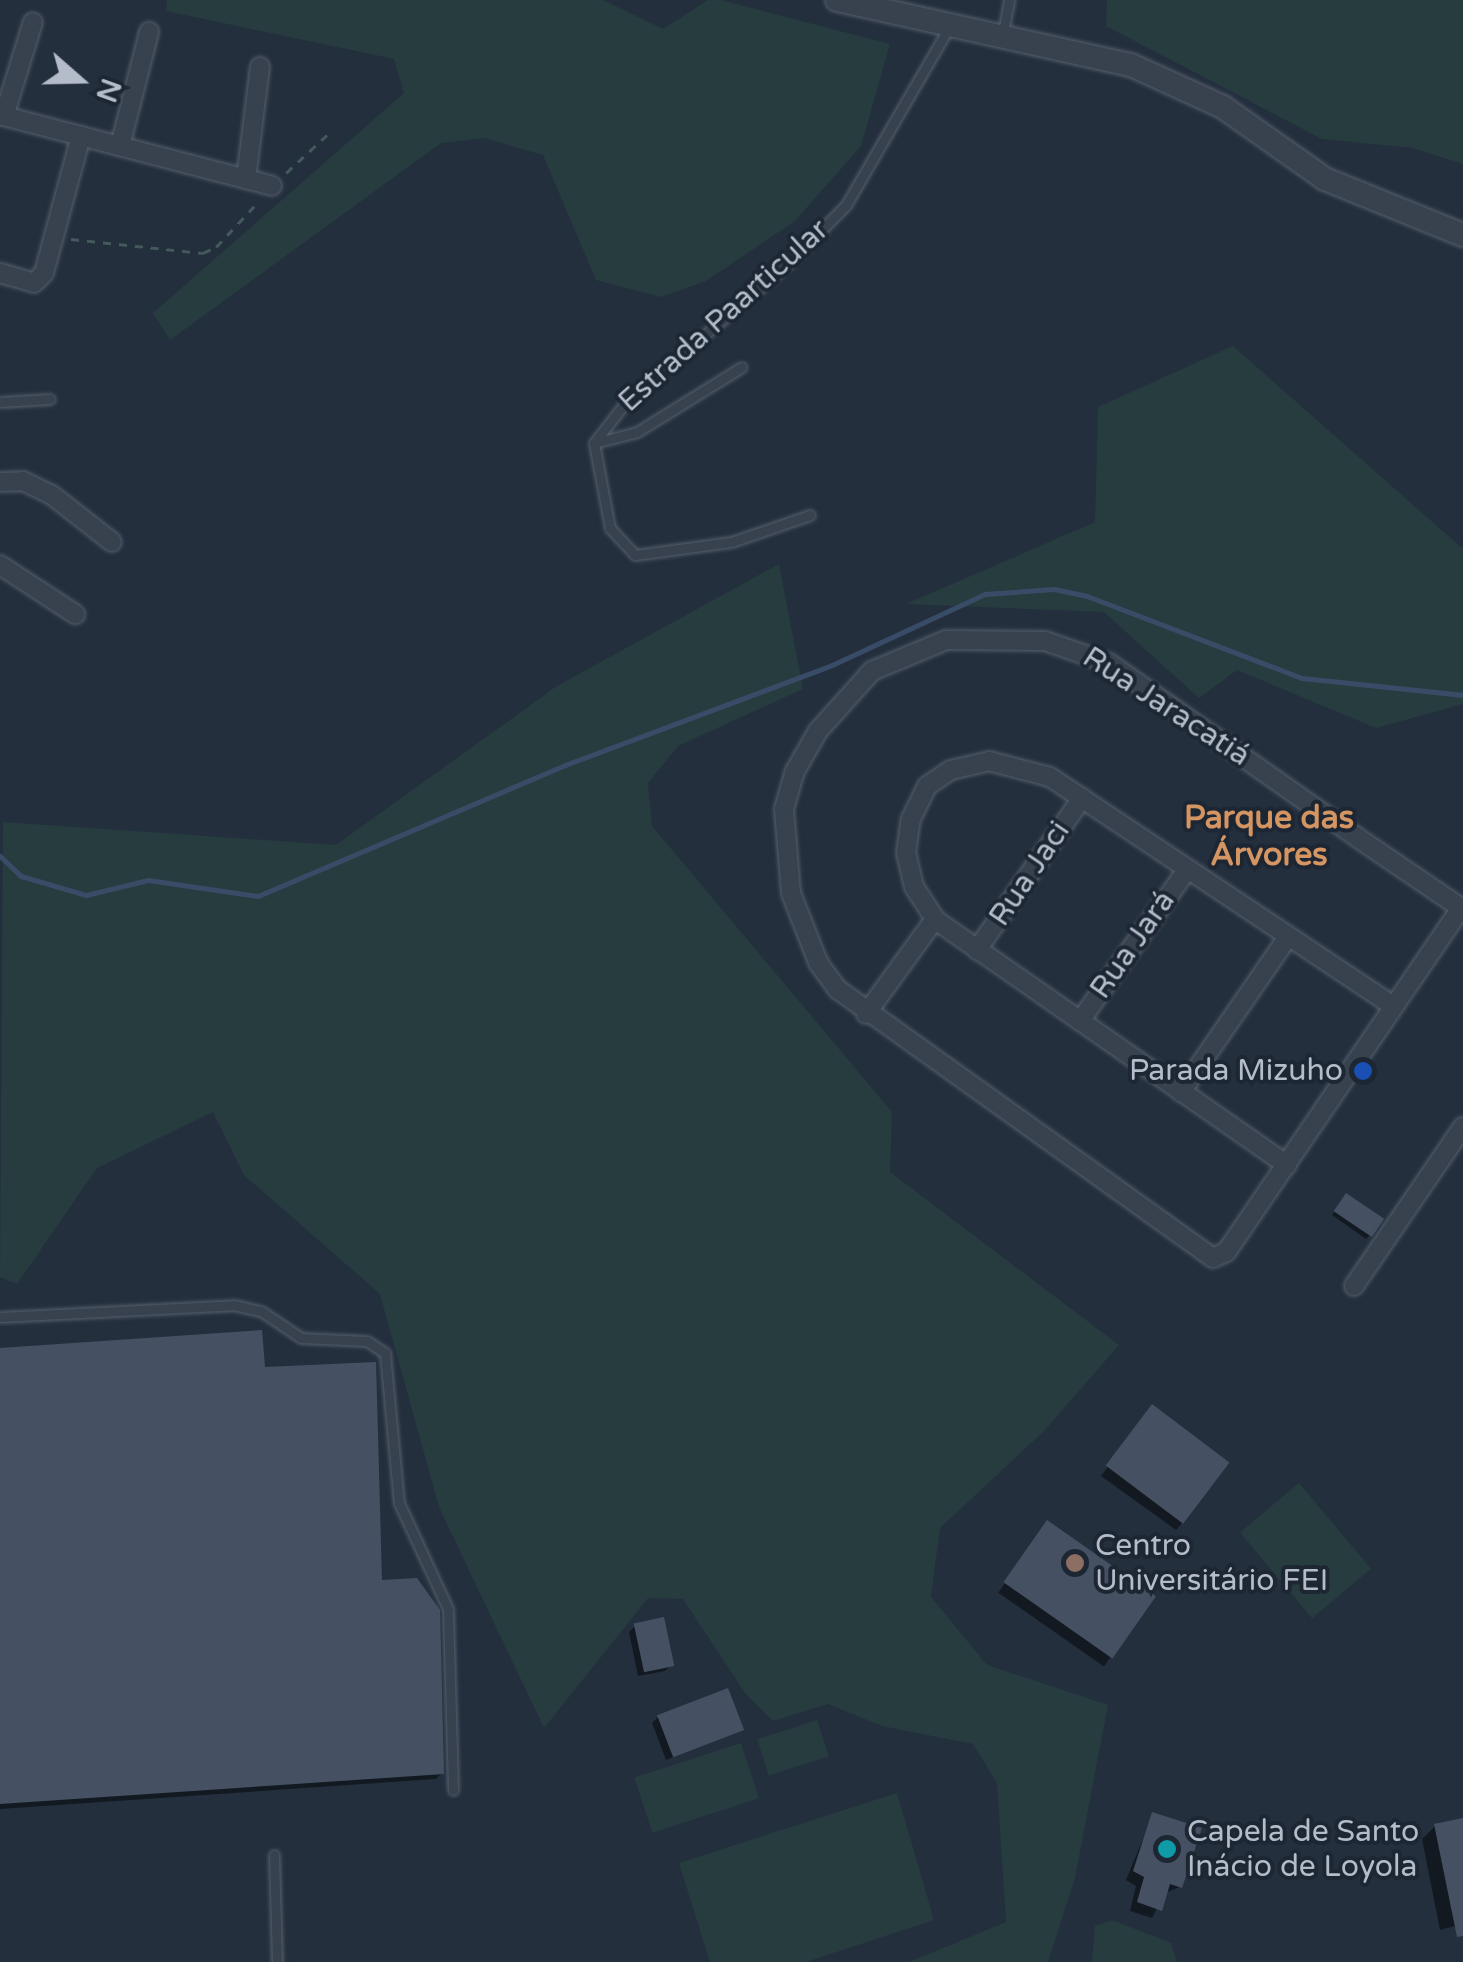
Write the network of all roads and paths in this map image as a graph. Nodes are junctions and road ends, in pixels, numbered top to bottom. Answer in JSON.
{"nodes":[{"id":1,"x":837,"y":0,"type":"edge"},
{"id":2,"x":1009,"y":0,"type":"edge"},
{"id":3,"x":33,"y":22,"type":"dead end"},
{"id":4,"x":948,"y":28,"type":"junction"},
{"id":5,"x":148,"y":32,"type":"dead end"},
{"id":6,"x":1002,"y":40,"type":"junction"},
{"id":7,"x":260,"y":67,"type":"dead end"},
{"id":8,"x":2,"y":116,"type":"edge"},
{"id":9,"x":329,"y":134,"type":"dead end"},
{"id":10,"x":81,"y":136,"type":"junction"},
{"id":11,"x":120,"y":146,"type":"junction"},
{"id":12,"x":246,"y":180,"type":"junction"},
{"id":13,"x":272,"y":186,"type":"junction"},
{"id":14,"x":1463,"y":235,"type":"edge"},
{"id":15,"x":55,"y":236,"type":"junction"},
{"id":16,"x":0,"y":273,"type":"edge"},
{"id":17,"x":742,"y":367,"type":"dead end"},
{"id":18,"x":50,"y":399,"type":"dead end"},
{"id":19,"x":0,"y":402,"type":"edge"},
{"id":20,"x":594,"y":443,"type":"junction"},
{"id":21,"x":0,"y":482,"type":"edge"},
{"id":22,"x":810,"y":515,"type":"dead end"},
{"id":23,"x":112,"y":542,"type":"dead end"},
{"id":24,"x":0,"y":565,"type":"edge"},
{"id":25,"x":74,"y":614,"type":"dead end"},
{"id":26,"x":1082,"y":798,"type":"junction"},
{"id":27,"x":1186,"y":870,"type":"junction"},
{"id":28,"x":1462,"y":909,"type":"edge"},
{"id":29,"x":935,"y":919,"type":"junction"},
{"id":30,"x":1288,"y":937,"type":"junction"},
{"id":31,"x":978,"y":950,"type":"junction"},
{"id":32,"x":1394,"y":1006,"type":"junction"},
{"id":33,"x":866,"y":1014,"type":"junction"},
{"id":34,"x":1080,"y":1021,"type":"junction"},
{"id":35,"x":1181,"y":1092,"type":"junction"},
{"id":36,"x":1463,"y":1127,"type":"edge"},
{"id":37,"x":1287,"y":1164,"type":"junction"},
{"id":38,"x":1354,"y":1286,"type":"dead end"},
{"id":39,"x":0,"y":1317,"type":"edge"},
{"id":40,"x":453,"y":1790,"type":"dead end"},
{"id":41,"x":274,"y":1855,"type":"dead end"},
{"id":42,"x":277,"y":1962,"type":"edge"}],
"edges":[{"from":1,"to":4,"type":"street"},
{"from":2,"to":6,"type":"lane"},
{"from":3,"to":8,"type":"street"},
{"from":4,"to":6,"type":"street"},
{"from":4,"to":20,"type":"lane","name":"Estrada Paarticular"},
{"from":5,"to":11,"type":"street"},
{"from":6,"to":14,"type":"street"},
{"from":7,"to":12,"type":"street"},
{"from":8,"to":10,"type":"street"},
{"from":9,"to":13,"type":"path"},
{"from":10,"to":11,"type":"street"},
{"from":10,"to":15,"type":"street"},
{"from":11,"to":12,"type":"street"},
{"from":12,"to":13,"type":"street"},
{"from":13,"to":15,"type":"path"},
{"from":15,"to":16,"type":"street"},
{"from":17,"to":20,"type":"lane"},
{"from":18,"to":19,"type":"lane"},
{"from":20,"to":22,"type":"lane"},
{"from":21,"to":23,"type":"street"},
{"from":24,"to":25,"type":"street"},
{"from":26,"to":27,"type":"street"},
{"from":26,"to":29,"type":"street"},
{"from":26,"to":31,"type":"street","name":"Rua Jaci"},
{"from":27,"to":30,"type":"street"},
{"from":27,"to":34,"type":"street","name":"Rua Jará"},
{"from":28,"to":32,"type":"street"},
{"from":28,"to":33,"type":"street","name":"Rua Jaracatiá"},
{"from":29,"to":31,"type":"street"},
{"from":29,"to":33,"type":"street"},
{"from":30,"to":32,"type":"street"},
{"from":30,"to":35,"type":"street"},
{"from":31,"to":34,"type":"street"},
{"from":32,"to":37,"type":"street"},
{"from":33,"to":37,"type":"street","name":"Rua Jaracatiá"},
{"from":34,"to":35,"type":"street"},
{"from":35,"to":37,"type":"street"},
{"from":36,"to":38,"type":"street"},
{"from":39,"to":40,"type":"lane"},
{"from":41,"to":42,"type":"lane"}]}
